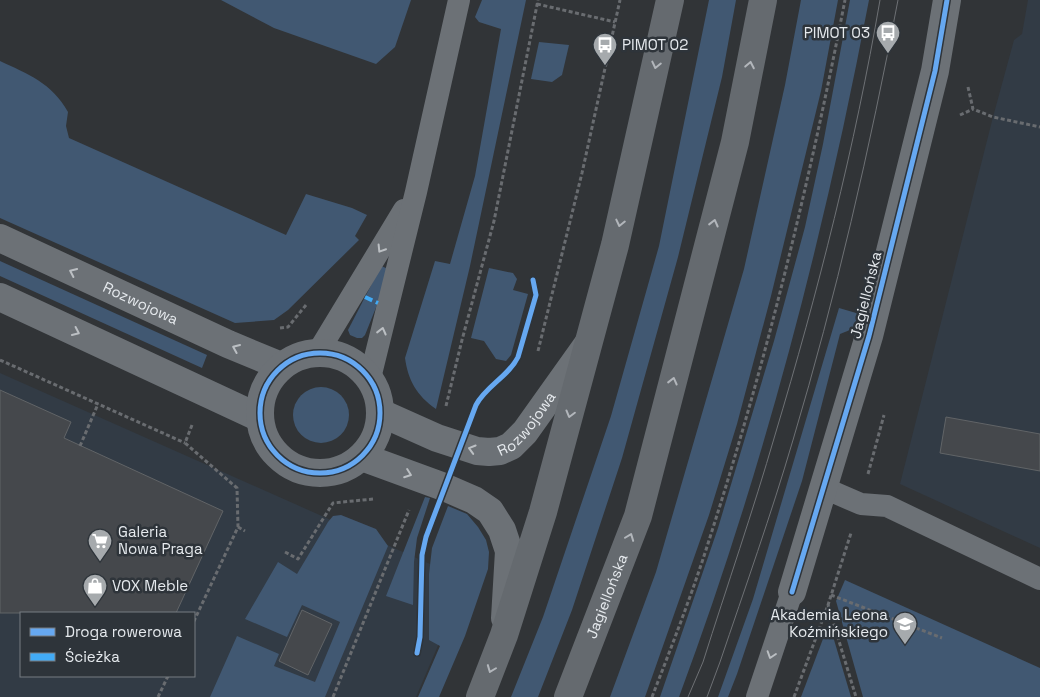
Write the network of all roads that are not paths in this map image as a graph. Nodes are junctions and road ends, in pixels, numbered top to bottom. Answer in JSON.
{"nodes":[{"id":1,"x":459,"y":0,"type":"edge"},
{"id":2,"x":670,"y":0,"type":"edge"},
{"id":3,"x":763,"y":0,"type":"edge"},
{"id":4,"x":947,"y":0,"type":"edge"},
{"id":5,"x":416,"y":192,"type":"junction"},
{"id":6,"x":0,"y":238,"type":"edge"},
{"id":7,"x":0,"y":297,"type":"edge"},
{"id":8,"x":589,"y":342,"type":"junction"},
{"id":9,"x":318,"y":352,"type":"junction"},
{"id":10,"x":281,"y":366,"type":"junction"},
{"id":11,"x":370,"y":378,"type":"junction"},
{"id":12,"x":381,"y":413,"type":"junction"},
{"id":13,"x":260,"y":418,"type":"junction"},
{"id":14,"x":362,"y":457,"type":"junction"},
{"id":15,"x":824,"y":488,"type":"junction"},
{"id":16,"x":1040,"y":579,"type":"edge"},
{"id":17,"x":792,"y":592,"type":"joint"},
{"id":18,"x":504,"y":635,"type":"junction"},
{"id":19,"x":480,"y":697,"type":"edge"},
{"id":20,"x":568,"y":697,"type":"edge"},
{"id":21,"x":757,"y":697,"type":"edge"}],
"edges":[{"from":1,"to":5,"type":"lane"},
{"from":2,"to":8,"type":"main road","one_way":true},
{"from":20,"to":3,"type":"main road","name":"Jagiellońska","one_way":true},
{"from":4,"to":15,"type":"street","name":"Jagiellońska"},
{"from":5,"to":9,"type":"lane","one_way":true},
{"from":11,"to":5,"type":"lane","one_way":true},
{"from":10,"to":6,"type":"street","name":"Rozwojowa","one_way":true},
{"from":7,"to":13,"type":"street","one_way":true},
{"from":8,"to":12,"type":"street","name":"Rozwojowa","one_way":true},
{"from":8,"to":18,"type":"main road","one_way":true},
{"from":9,"to":10,"type":"street"},
{"from":9,"to":11,"type":"street"},
{"from":10,"to":13,"type":"street"},
{"from":11,"to":12,"type":"street"},
{"from":12,"to":14,"type":"street"},
{"from":13,"to":14,"type":"street"},
{"from":14,"to":18,"type":"street","one_way":true},
{"from":15,"to":16,"type":"lane"},
{"from":15,"to":17,"type":"street","name":"Jagiellońska"},
{"from":17,"to":21,"type":"lane","one_way":true},
{"from":18,"to":19,"type":"main road","one_way":true}]}
